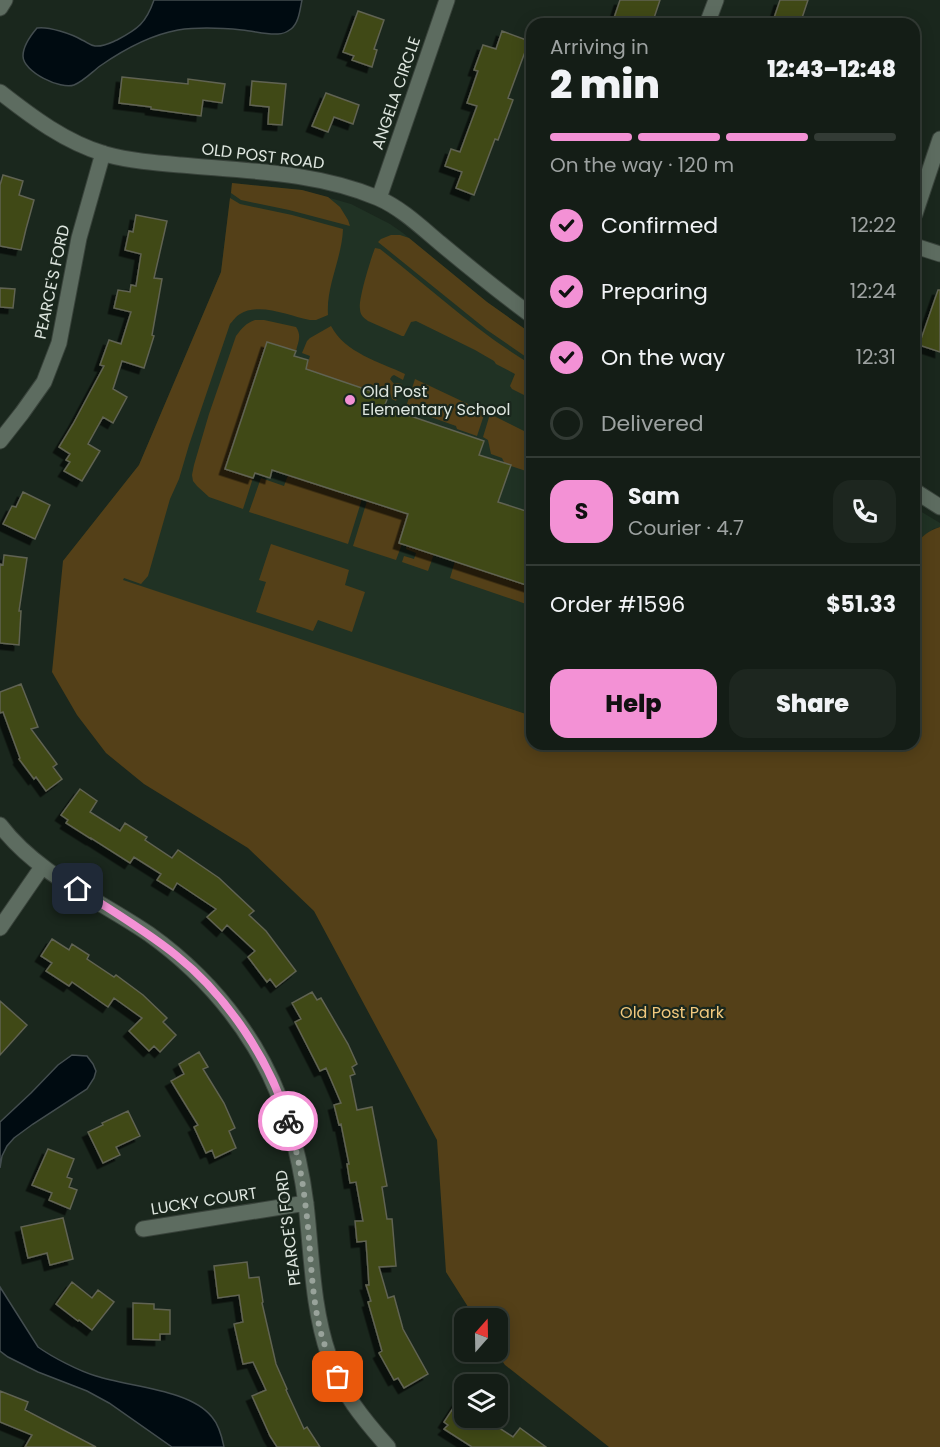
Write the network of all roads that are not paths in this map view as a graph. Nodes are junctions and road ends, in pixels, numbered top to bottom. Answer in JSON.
{"nodes":[{"id":1,"x":5,"y":0,"type":"edge"},
{"id":2,"x":447,"y":0,"type":"edge"},
{"id":3,"x":716,"y":0,"type":"edge"},
{"id":4,"x":0,"y":8,"type":"edge"},
{"id":5,"x":709,"y":18,"type":"edge"},
{"id":6,"x":0,"y":92,"type":"edge"},
{"id":7,"x":940,"y":139,"type":"edge"},
{"id":8,"x":103,"y":153,"type":"junction"},
{"id":9,"x":379,"y":198,"type":"junction"},
{"id":10,"x":920,"y":199,"type":"edge"},
{"id":11,"x":920,"y":248,"type":"edge"},
{"id":12,"x":940,"y":254,"type":"edge"},
{"id":13,"x":526,"y":312,"type":"edge"},
{"id":14,"x":0,"y":441,"type":"edge"},
{"id":15,"x":920,"y":494,"type":"edge"},
{"id":16,"x":940,"y":507,"type":"edge"},
{"id":17,"x":0,"y":825,"type":"edge"},
{"id":18,"x":42,"y":867,"type":"junction"},
{"id":19,"x":0,"y":928,"type":"edge"},
{"id":20,"x":306,"y":1203,"type":"junction"},
{"id":21,"x":143,"y":1229,"type":"dead end"},
{"id":22,"x":388,"y":1447,"type":"edge"}],
"edges":[{"from":1,"to":4,"type":"street"},
{"from":2,"to":9,"type":"street","name":"ANGELA CIRCLE"},
{"from":3,"to":5,"type":"street"},
{"from":6,"to":8,"type":"street","name":"OLD POST ROAD"},
{"from":7,"to":10,"type":"street"},
{"from":8,"to":9,"type":"street","name":"OLD POST ROAD"},
{"from":8,"to":14,"type":"street","name":"PEARCE'S FORD"},
{"from":9,"to":13,"type":"street","name":"OLD POST ROAD"},
{"from":11,"to":12,"type":"street"},
{"from":15,"to":16,"type":"street"},
{"from":17,"to":18,"type":"street","name":"PEARCE'S FORD"},
{"from":18,"to":19,"type":"street"},
{"from":18,"to":20,"type":"street","name":"PEARCE'S FORD"},
{"from":20,"to":21,"type":"street","name":"LUCKY COURT"},
{"from":20,"to":22,"type":"street","name":"PEARCE'S FORD"}]}
